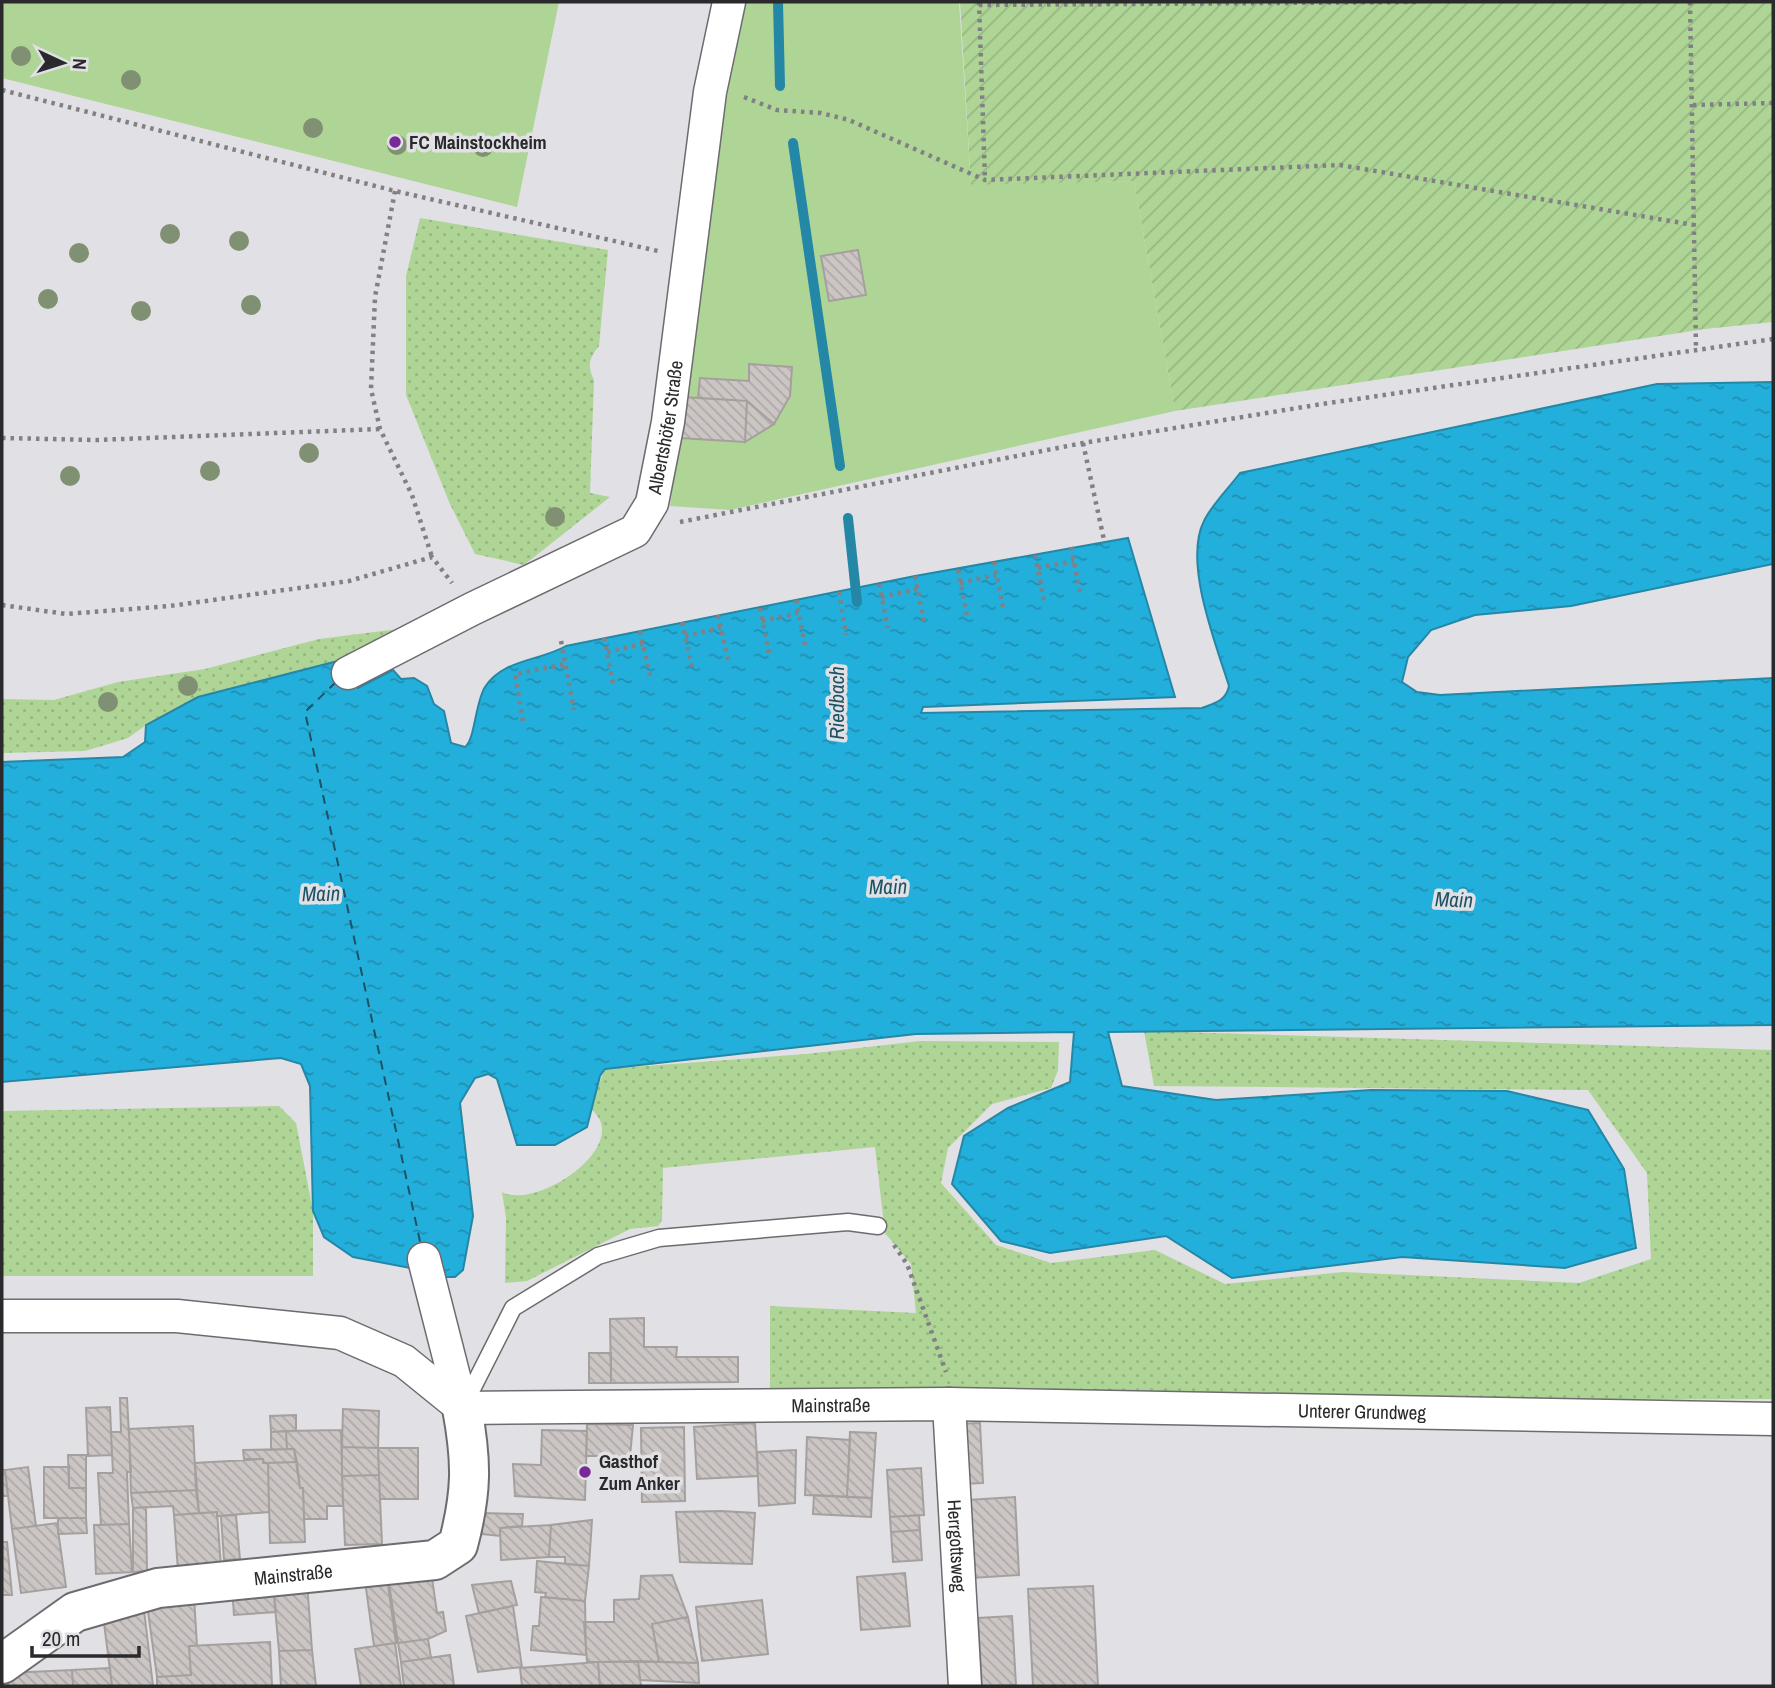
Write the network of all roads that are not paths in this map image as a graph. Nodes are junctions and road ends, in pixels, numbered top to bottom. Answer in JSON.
{"nodes":[{"id":1,"x":729,"y":2,"type":"edge"},
{"id":2,"x":348,"y":673,"type":"dead end"},
{"id":3,"x":878,"y":1226,"type":"dead end"},
{"id":4,"x":424,"y":1259,"type":"dead end"},
{"id":5,"x":2,"y":1316,"type":"edge"},
{"id":6,"x":948,"y":1404,"type":"junction"},
{"id":7,"x":462,"y":1408,"type":"junction"},
{"id":8,"x":1773,"y":1419,"type":"edge"},
{"id":9,"x":2,"y":1664,"type":"edge"},
{"id":10,"x":965,"y":1686,"type":"edge"}],
"edges":[{"from":1,"to":2,"type":"street","name":"Albertshöfer Straße"},
{"from":3,"to":7,"type":"lane"},
{"from":4,"to":7,"type":"street","name":"Mainstraße"},
{"from":5,"to":7,"type":"street"},
{"from":6,"to":7,"type":"street","name":"Mainstraße"},
{"from":6,"to":8,"type":"street","name":"Unterer Grundweg"},
{"from":6,"to":10,"type":"street","name":"Herrgottsweg"},
{"from":7,"to":9,"type":"street","name":"Mainstraße"}]}
